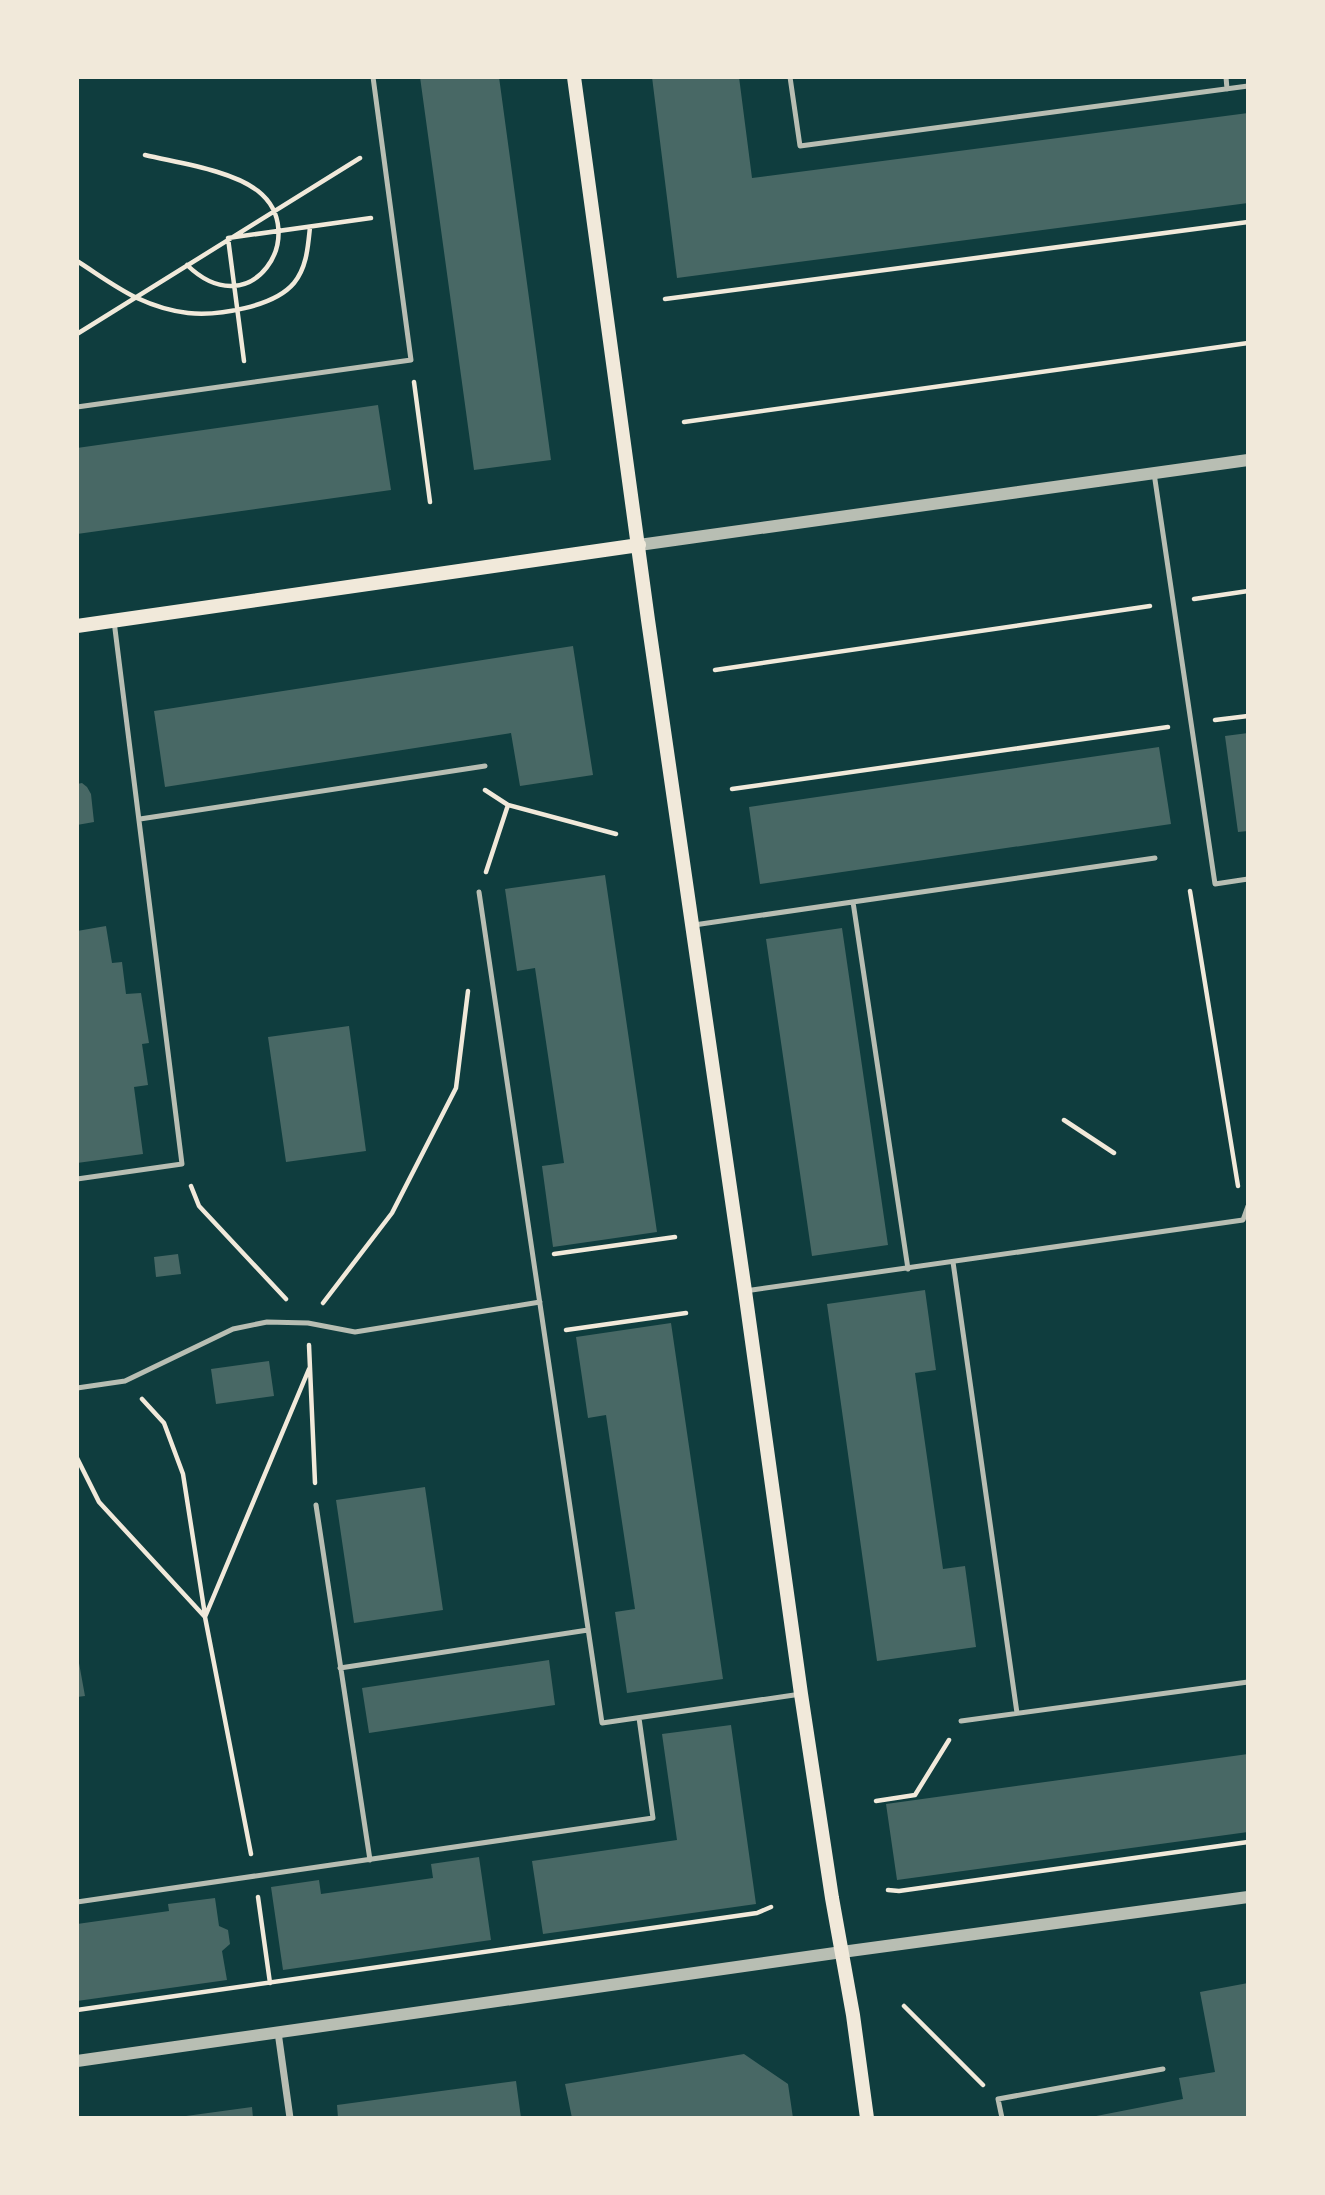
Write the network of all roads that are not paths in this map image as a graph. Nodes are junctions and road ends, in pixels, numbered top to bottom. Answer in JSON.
{"nodes":[{"id":1,"x":373,"y":77,"type":"edge"},
{"id":2,"x":574,"y":77,"type":"edge"},
{"id":3,"x":790,"y":77,"type":"edge"},
{"id":4,"x":1226,"y":77,"type":"edge"},
{"id":5,"x":1248,"y":86,"type":"edge"},
{"id":6,"x":1227,"y":89,"type":"junction"},
{"id":7,"x":77,"y":407,"type":"edge"},
{"id":8,"x":1248,"y":460,"type":"edge"},
{"id":9,"x":1154,"y":473,"type":"junction"},
{"id":10,"x":639,"y":545,"type":"junction"},
{"id":11,"x":114,"y":621,"type":"junction"},
{"id":12,"x":77,"y":626,"type":"edge"},
{"id":13,"x":485,"y":766,"type":"dead end"},
{"id":14,"x":140,"y":819,"type":"junction"},
{"id":15,"x":1155,"y":858,"type":"dead end"},
{"id":16,"x":1248,"y":879,"type":"edge"},
{"id":17,"x":479,"y":892,"type":"road end"},
{"id":18,"x":853,"y":902,"type":"junction"},
{"id":19,"x":692,"y":925,"type":"junction"},
{"id":20,"x":77,"y":1180,"type":"edge"},
{"id":21,"x":1248,"y":1206,"type":"edge"},
{"id":22,"x":953,"y":1262,"type":"junction"},
{"id":23,"x":908,"y":1269,"type":"junction"},
{"id":24,"x":746,"y":1291,"type":"junction"},
{"id":25,"x":540,"y":1302,"type":"junction"},
{"id":26,"x":77,"y":1388,"type":"edge"},
{"id":27,"x":316,"y":1504,"type":"road end"},
{"id":28,"x":587,"y":1630,"type":"junction"},
{"id":29,"x":340,"y":1668,"type":"junction"},
{"id":30,"x":1248,"y":1682,"type":"edge"},
{"id":31,"x":801,"y":1694,"type":"junction"},
{"id":32,"x":1017,"y":1713,"type":"junction"},
{"id":33,"x":639,"y":1718,"type":"junction"},
{"id":34,"x":961,"y":1721,"type":"road end"},
{"id":35,"x":370,"y":1860,"type":"junction"},
{"id":36,"x":1248,"y":1898,"type":"edge"},
{"id":37,"x":77,"y":1902,"type":"edge"},
{"id":38,"x":842,"y":1952,"type":"junction"},
{"id":39,"x":278,"y":2031,"type":"junction"},
{"id":40,"x":77,"y":2061,"type":"edge"},
{"id":41,"x":1163,"y":2069,"type":"dead end"},
{"id":42,"x":290,"y":2118,"type":"edge"},
{"id":43,"x":867,"y":2118,"type":"edge"},
{"id":44,"x":1002,"y":2118,"type":"edge"}],
"edges":[{"from":1,"to":7,"type":"lane"},
{"from":2,"to":10,"type":"main road"},
{"from":3,"to":6,"type":"lane"},
{"from":4,"to":6,"type":"lane"},
{"from":5,"to":6,"type":"lane"},
{"from":8,"to":9,"type":"street"},
{"from":9,"to":10,"type":"street"},
{"from":9,"to":16,"type":"lane"},
{"from":10,"to":11,"type":"main road"},
{"from":10,"to":19,"type":"main road"},
{"from":11,"to":12,"type":"main road"},
{"from":11,"to":14,"type":"lane"},
{"from":13,"to":14,"type":"lane"},
{"from":14,"to":20,"type":"lane"},
{"from":15,"to":18,"type":"lane"},
{"from":17,"to":25,"type":"lane"},
{"from":18,"to":19,"type":"lane"},
{"from":18,"to":23,"type":"lane"},
{"from":19,"to":24,"type":"main road"},
{"from":21,"to":22,"type":"lane"},
{"from":22,"to":23,"type":"lane"},
{"from":22,"to":32,"type":"lane"},
{"from":23,"to":24,"type":"lane"},
{"from":24,"to":31,"type":"main road"},
{"from":25,"to":26,"type":"lane"},
{"from":25,"to":28,"type":"lane"},
{"from":27,"to":29,"type":"lane"},
{"from":28,"to":29,"type":"lane"},
{"from":28,"to":33,"type":"lane"},
{"from":29,"to":35,"type":"lane"},
{"from":30,"to":32,"type":"lane"},
{"from":31,"to":33,"type":"lane"},
{"from":31,"to":38,"type":"main road"},
{"from":32,"to":34,"type":"lane"},
{"from":33,"to":35,"type":"lane"},
{"from":35,"to":37,"type":"lane"},
{"from":36,"to":38,"type":"street"},
{"from":38,"to":39,"type":"street"},
{"from":38,"to":43,"type":"main road"},
{"from":39,"to":40,"type":"street"},
{"from":39,"to":42,"type":"street"},
{"from":41,"to":44,"type":"lane"}]}
